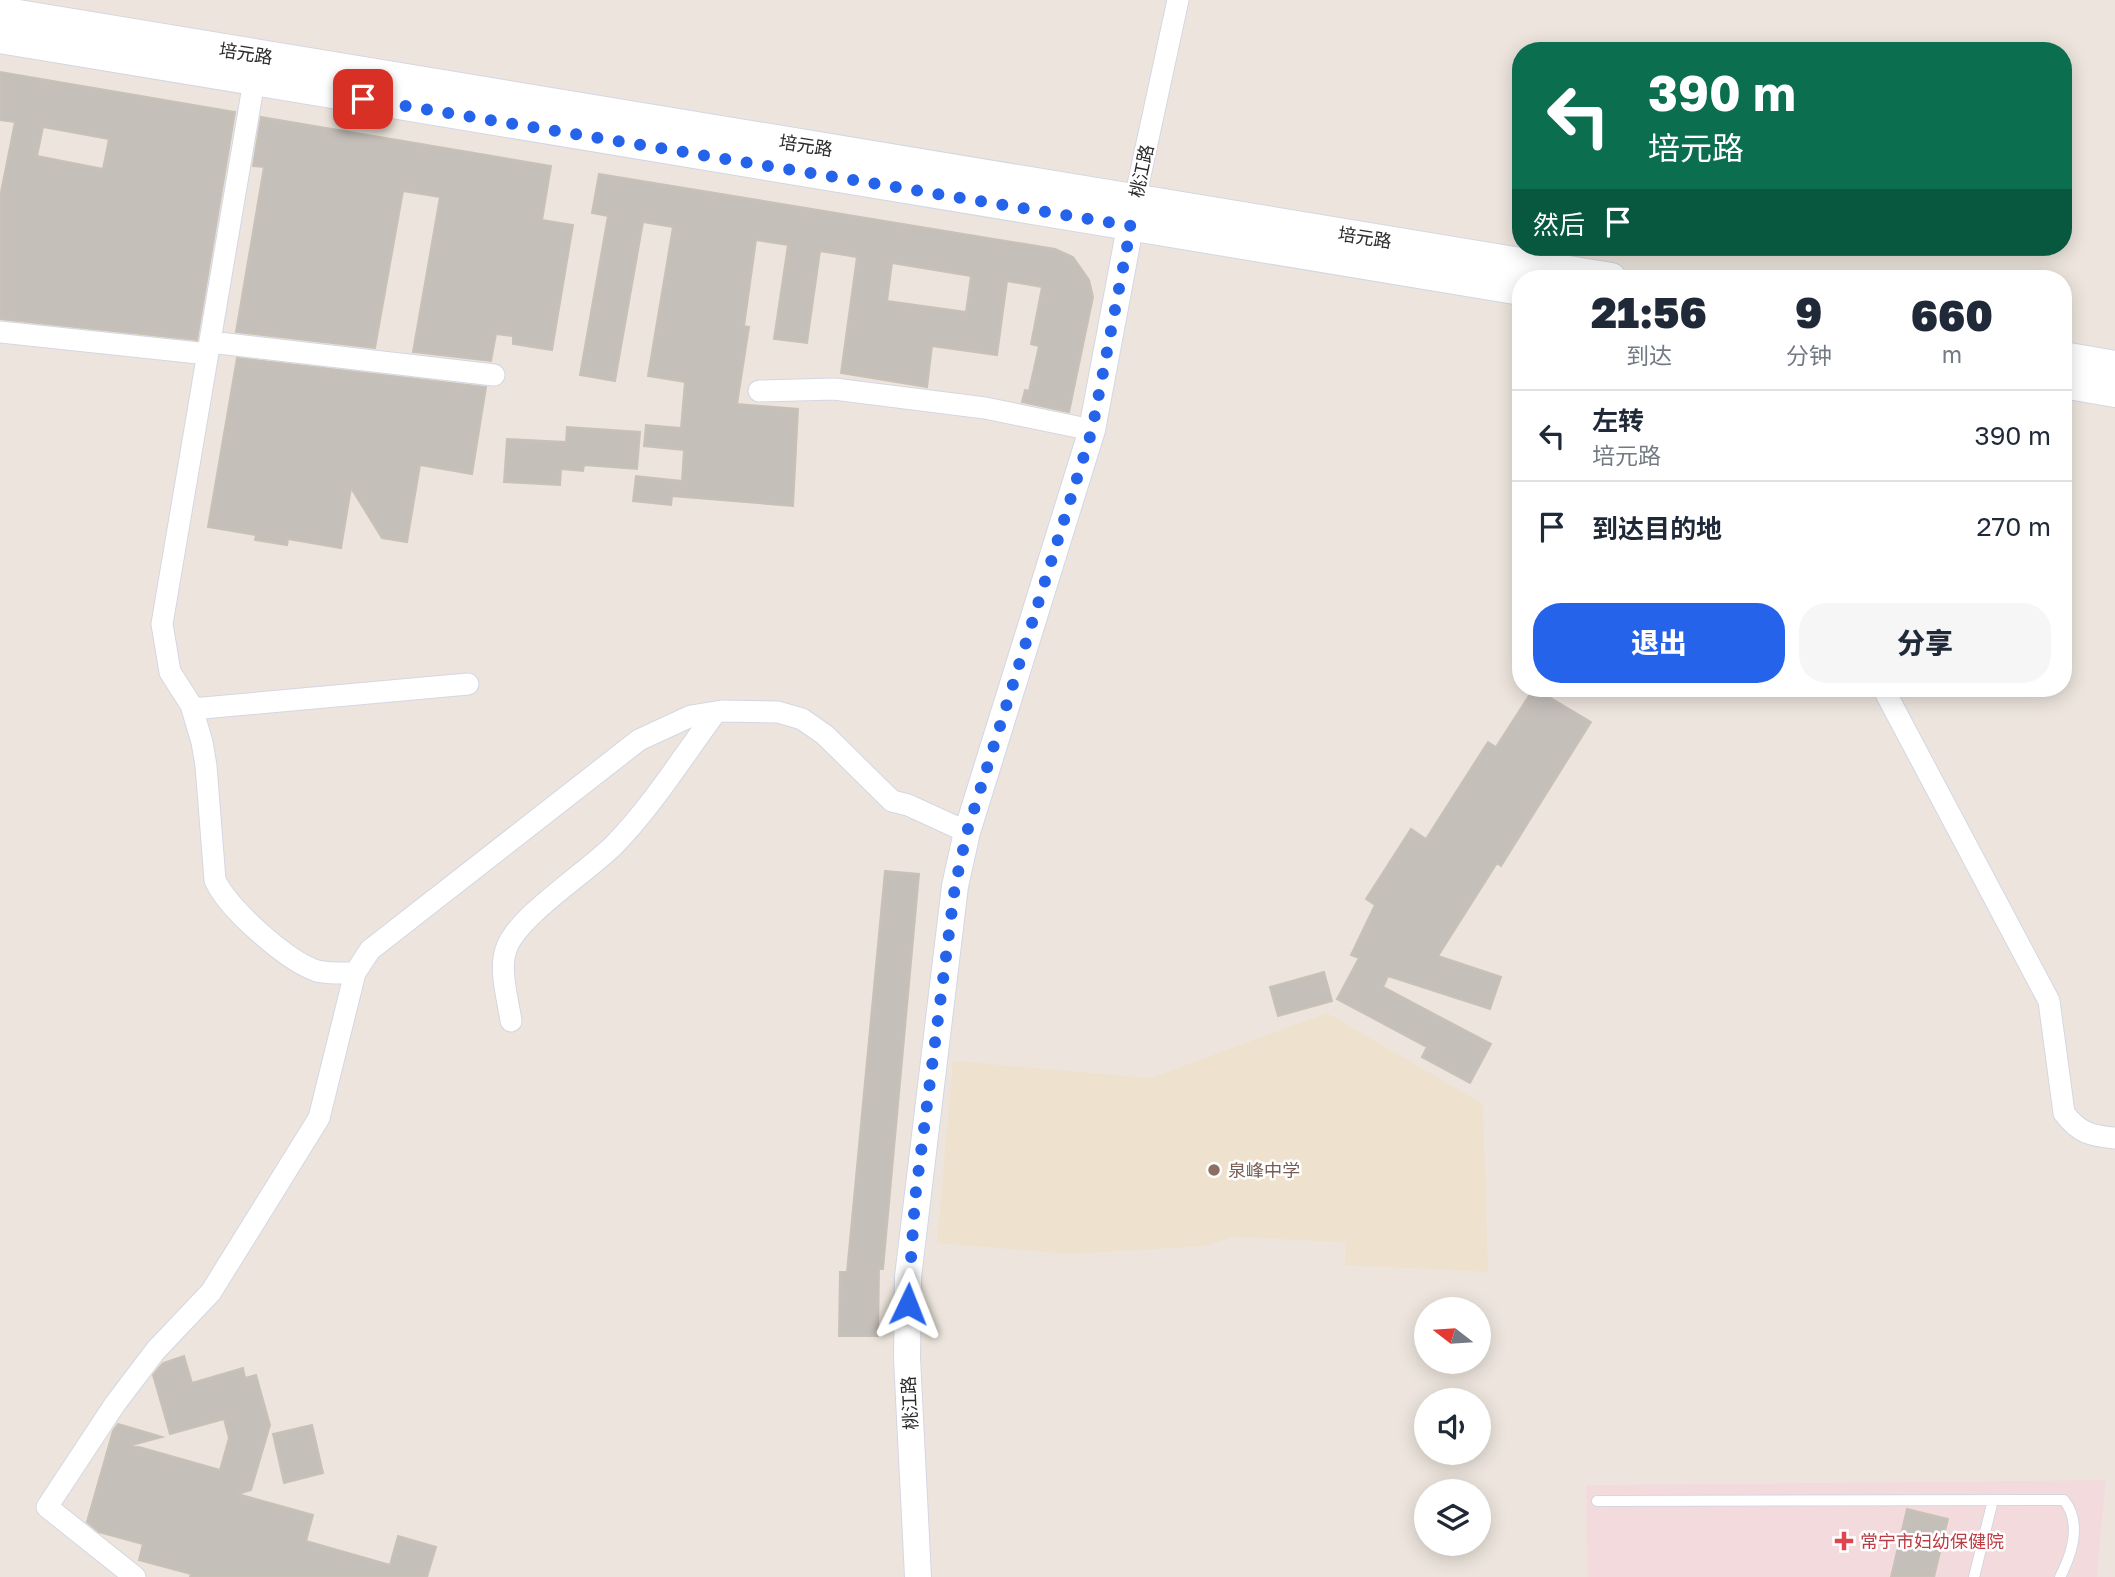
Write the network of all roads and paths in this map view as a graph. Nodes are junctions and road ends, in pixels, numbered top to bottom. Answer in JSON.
{"nodes":[{"id":1,"x":1178,"y":0,"type":"edge"},
{"id":2,"x":0,"y":12,"type":"edge"},
{"id":3,"x":0,"y":38,"type":"edge"},
{"id":4,"x":254,"y":81,"type":"junction"},
{"id":5,"x":1133,"y":213,"type":"junction"},
{"id":6,"x":1552,"y":270,"type":"edge"},
{"id":7,"x":1512,"y":288,"type":"edge"},
{"id":8,"x":0,"y":332,"type":"edge"},
{"id":9,"x":209,"y":348,"type":"junction"},
{"id":10,"x":2072,"y":359,"type":"edge"},
{"id":11,"x":2115,"y":366,"type":"edge"},
{"id":12,"x":494,"y":374,"type":"dead end"},
{"id":13,"x":2072,"y":385,"type":"edge"},
{"id":14,"x":759,"y":391,"type":"dead end"},
{"id":15,"x":2115,"y":392,"type":"edge"},
{"id":16,"x":1092,"y":430,"type":"junction"},
{"id":17,"x":468,"y":684,"type":"dead end"},
{"id":18,"x":1888,"y":697,"type":"edge"},
{"id":19,"x":192,"y":709,"type":"junction"},
{"id":20,"x":716,"y":712,"type":"junction"},
{"id":21,"x":967,"y":832,"type":"junction"},
{"id":22,"x":355,"y":973,"type":"junction"},
{"id":23,"x":510,"y":1021,"type":"dead end"},
{"id":24,"x":2115,"y":1138,"type":"edge"},
{"id":25,"x":1993,"y":1500,"type":"junction"},
{"id":26,"x":1597,"y":1501,"type":"dead end"},
{"id":27,"x":135,"y":1577,"type":"edge"},
{"id":28,"x":918,"y":1577,"type":"edge"},
{"id":29,"x":1974,"y":1577,"type":"edge"},
{"id":30,"x":2060,"y":1577,"type":"edge"}],
"edges":[{"from":1,"to":5,"type":"street","name":"桃江路"},
{"from":2,"to":5,"type":"main road","name":"培元路"},
{"from":3,"to":4,"type":"main road","name":"培元路"},
{"from":4,"to":5,"type":"main road","name":"培元路"},
{"from":4,"to":9,"type":"street"},
{"from":5,"to":6,"type":"main road","name":"培元路"},
{"from":5,"to":7,"type":"main road","name":"培元路"},
{"from":5,"to":16,"type":"street","name":"桃江路"},
{"from":8,"to":9,"type":"street"},
{"from":9,"to":12,"type":"street"},
{"from":9,"to":19,"type":"street"},
{"from":10,"to":11,"type":"main road"},
{"from":13,"to":15,"type":"main road"},
{"from":14,"to":16,"type":"street"},
{"from":16,"to":21,"type":"street","name":"桃江路"},
{"from":17,"to":19,"type":"street"},
{"from":18,"to":24,"type":"street"},
{"from":19,"to":22,"type":"street"},
{"from":20,"to":21,"type":"street"},
{"from":20,"to":22,"type":"street"},
{"from":20,"to":23,"type":"street"},
{"from":21,"to":28,"type":"street","name":"桃江路"},
{"from":22,"to":27,"type":"street"},
{"from":25,"to":26,"type":"lane"},
{"from":25,"to":29,"type":"lane"},
{"from":25,"to":30,"type":"lane"}]}
